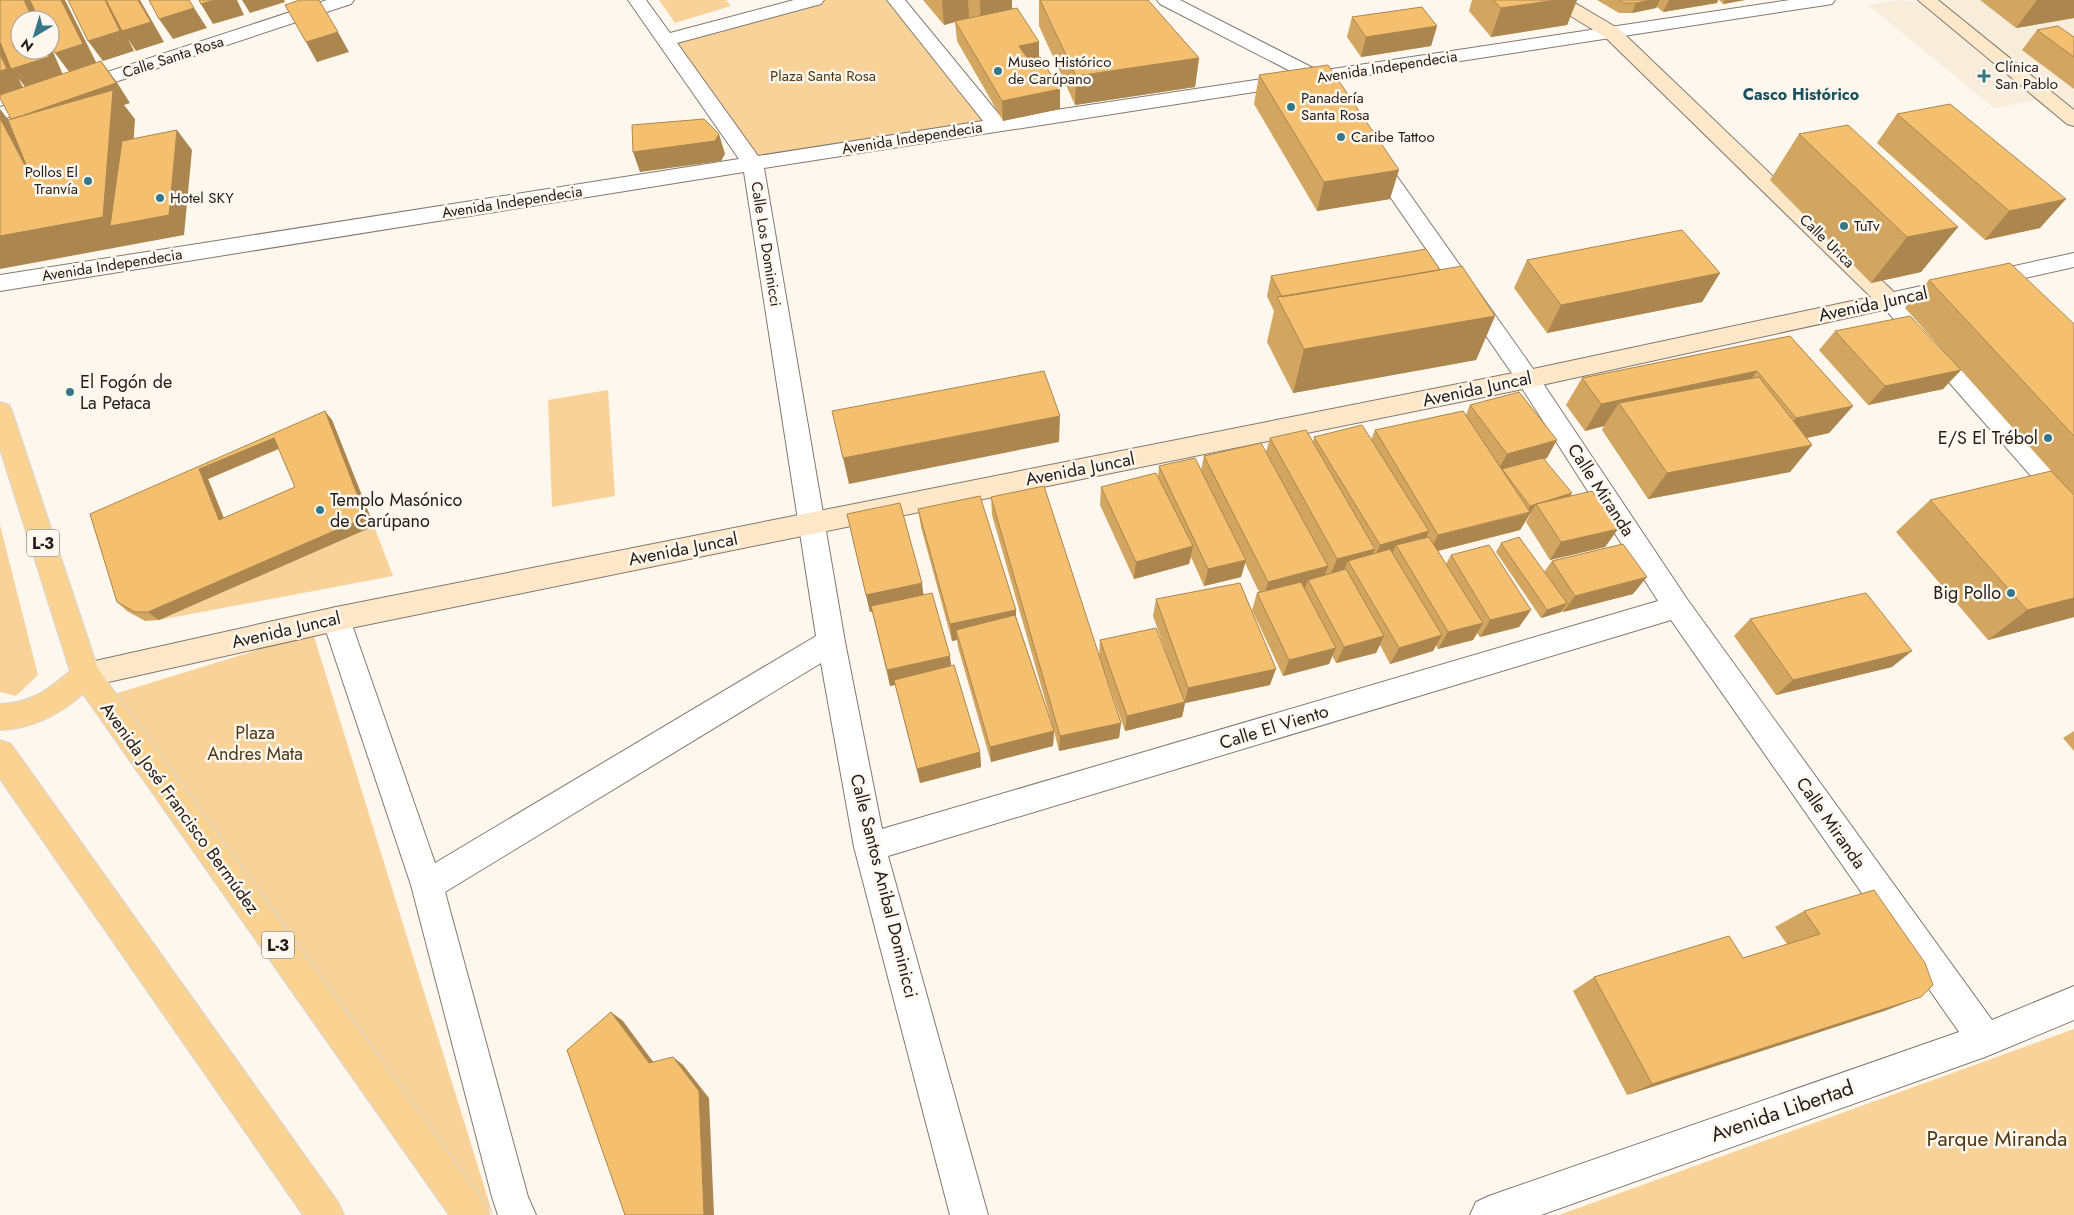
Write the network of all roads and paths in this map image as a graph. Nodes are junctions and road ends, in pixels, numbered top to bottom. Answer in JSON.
{"nodes":[{"id":1,"x":345,"y":0,"type":"edge"},
{"id":2,"x":637,"y":0,"type":"edge"},
{"id":3,"x":814,"y":0,"type":"edge"},
{"id":4,"x":896,"y":0,"type":"edge"},
{"id":5,"x":1166,"y":0,"type":"edge"},
{"id":6,"x":1557,"y":0,"type":"edge"},
{"id":7,"x":1826,"y":0,"type":"edge"},
{"id":8,"x":1927,"y":0,"type":"edge"},
{"id":9,"x":324,"y":3,"type":"edge"},
{"id":10,"x":1612,"y":33,"type":"junction"},
{"id":11,"x":666,"y":40,"type":"junction"},
{"id":12,"x":1317,"y":78,"type":"junction"},
{"id":13,"x":1334,"y":102,"type":"edge"},
{"id":14,"x":0,"y":114,"type":"edge"},
{"id":15,"x":2074,"y":120,"type":"edge"},
{"id":16,"x":997,"y":125,"type":"junction"},
{"id":17,"x":1357,"y":134,"type":"edge"},
{"id":18,"x":753,"y":164,"type":"junction"},
{"id":19,"x":2074,"y":260,"type":"edge"},
{"id":20,"x":0,"y":283,"type":"edge"},
{"id":21,"x":1889,"y":301,"type":"junction"},
{"id":22,"x":1528,"y":379,"type":"junction"},
{"id":23,"x":0,"y":411,"type":"edge"},
{"id":24,"x":2074,"y":508,"type":"edge"},
{"id":25,"x":811,"y":524,"type":"junction"},
{"id":26,"x":1677,"y":607,"type":"junction"},
{"id":27,"x":336,"y":619,"type":"junction"},
{"id":28,"x":831,"y":642,"type":"junction"},
{"id":29,"x":86,"y":675,"type":"junction"},
{"id":30,"x":0,"y":717,"type":"edge"},
{"id":31,"x":0,"y":754,"type":"edge"},
{"id":32,"x":870,"y":846,"type":"junction"},
{"id":33,"x":427,"y":885,"type":"junction"},
{"id":34,"x":2074,"y":1003,"type":"edge"},
{"id":35,"x":1985,"y":1040,"type":"junction"},
{"id":36,"x":325,"y":1215,"type":"edge"},
{"id":37,"x":471,"y":1215,"type":"edge"},
{"id":38,"x":517,"y":1215,"type":"edge"},
{"id":39,"x":969,"y":1215,"type":"edge"},
{"id":40,"x":1489,"y":1215,"type":"edge"}],
"edges":[{"from":1,"to":9,"type":"street","name":"Calle Santa Rosa"},
{"from":2,"to":11,"type":"street","name":"Calle Los Dominicci"},
{"from":3,"to":11,"type":"street"},
{"from":4,"to":16,"type":"street"},
{"from":5,"to":12,"type":"street"},
{"from":6,"to":10,"type":"main road","name":"Calle Urica"},
{"from":7,"to":10,"type":"street","name":"Avenida Independecia"},
{"from":8,"to":15,"type":"main road"},
{"from":9,"to":14,"type":"street","name":"Calle Santa Rosa"},
{"from":10,"to":12,"type":"street","name":"Avenida Independecia"},
{"from":10,"to":21,"type":"main road","name":"Calle Urica"},
{"from":11,"to":18,"type":"street","name":"Calle Los Dominicci"},
{"from":12,"to":13,"type":"street"},
{"from":12,"to":16,"type":"street","name":"Avenida Independecia"},
{"from":16,"to":18,"type":"street","name":"Avenida Independecia"},
{"from":17,"to":22,"type":"street","name":"Calle Miranda"},
{"from":18,"to":20,"type":"street","name":"Avenida Independecia"},
{"from":18,"to":25,"type":"street","name":"Calle Los Dominicci"},
{"from":19,"to":21,"type":"street","name":"Avenida Juncal"},
{"from":21,"to":22,"type":"main road","name":"Avenida Juncal"},
{"from":21,"to":24,"type":"street","name":"Calle Urica"},
{"from":22,"to":25,"type":"main road","name":"Avenida Juncal"},
{"from":22,"to":26,"type":"street","name":"Calle Miranda"},
{"from":23,"to":29,"type":"main road","name":"Avenida José Francisco Bermúdez","number":"L-3"},
{"from":25,"to":27,"type":"main road","name":"Avenida Juncal"},
{"from":25,"to":28,"type":"street","name":"Calle Santos Anibal Dominicci"},
{"from":26,"to":32,"type":"street","name":"Calle El Viento"},
{"from":26,"to":35,"type":"street","name":"Calle Miranda"},
{"from":27,"to":29,"type":"main road","name":"Avenida Juncal"},
{"from":27,"to":33,"type":"street"},
{"from":28,"to":32,"type":"street","name":"Calle Santos Anibal Dominicci"},
{"from":28,"to":33,"type":"street"},
{"from":29,"to":30,"type":"main road"},
{"from":29,"to":37,"type":"main road","name":"Avenida José Francisco Bermúdez","number":"L-3"},
{"from":31,"to":36,"type":"main road"},
{"from":32,"to":39,"type":"street","name":"Calle Santos Anibal Dominicci"},
{"from":33,"to":38,"type":"street"},
{"from":34,"to":35,"type":"street","name":"Avenida Libertad"},
{"from":35,"to":40,"type":"street","name":"Avenida Libertad"}]}
